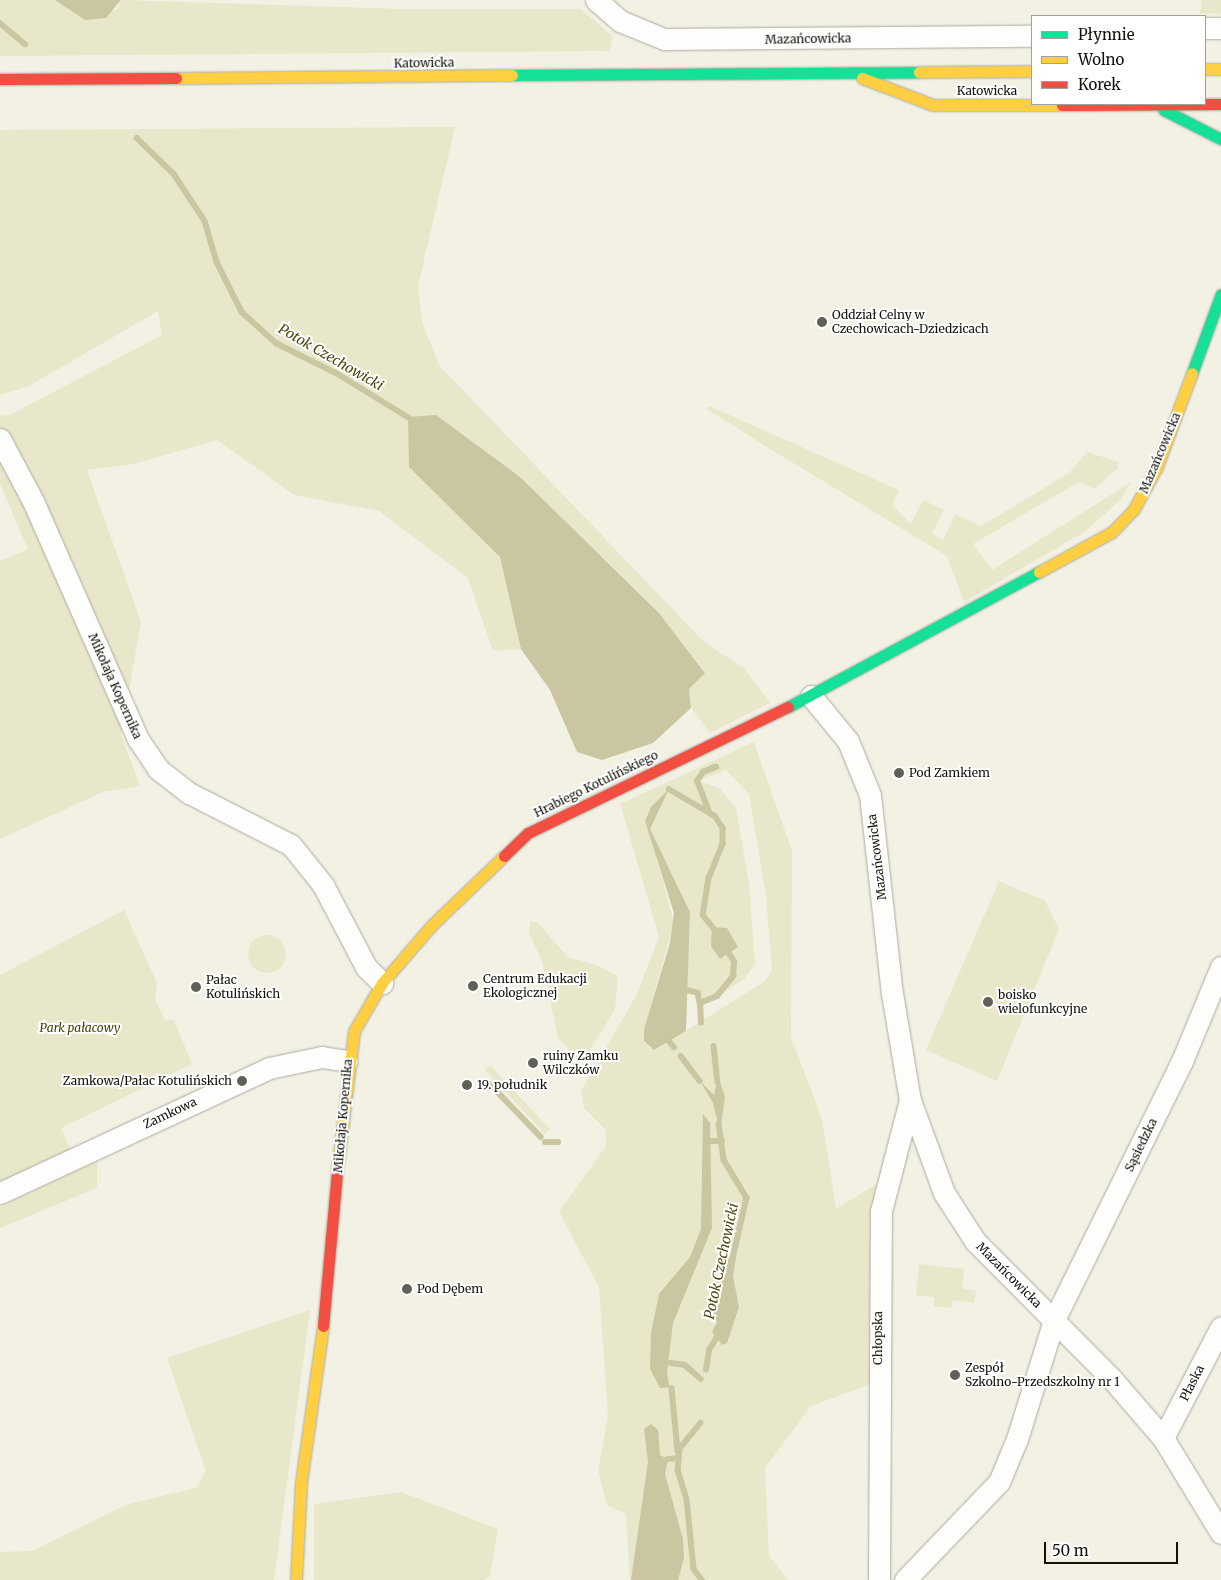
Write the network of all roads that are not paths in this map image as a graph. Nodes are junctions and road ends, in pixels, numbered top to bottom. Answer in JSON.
{"nodes":[{"id":1,"x":596,"y":0,"type":"edge"},
{"id":2,"x":1206,"y":28,"type":"edge"},
{"id":3,"x":1221,"y":28,"type":"edge"},
{"id":4,"x":1031,"y":36,"type":"edge"},
{"id":5,"x":1206,"y":69,"type":"edge"},
{"id":6,"x":1221,"y":69,"type":"edge"},
{"id":7,"x":1031,"y":71,"type":"edge"},
{"id":8,"x":849,"y":72,"type":"junction"},
{"id":9,"x":0,"y":79,"type":"edge"},
{"id":10,"x":1206,"y":104,"type":"edge"},
{"id":11,"x":1221,"y":104,"type":"edge"},
{"id":12,"x":1151,"y":105,"type":"edge"},
{"id":13,"x":1221,"y":139,"type":"edge"},
{"id":14,"x":1221,"y":294,"type":"edge"},
{"id":15,"x":0,"y":440,"type":"edge"},
{"id":16,"x":811,"y":696,"type":"junction"},
{"id":17,"x":1221,"y":967,"type":"edge"},
{"id":18,"x":382,"y":983,"type":"junction"},
{"id":19,"x":347,"y":1061,"type":"junction"},
{"id":20,"x":910,"y":1100,"type":"junction"},
{"id":21,"x":0,"y":1193,"type":"edge"},
{"id":22,"x":1054,"y":1320,"type":"junction"},
{"id":23,"x":1221,"y":1327,"type":"edge"},
{"id":24,"x":1163,"y":1438,"type":"junction"},
{"id":25,"x":1221,"y":1533,"type":"edge"},
{"id":26,"x":296,"y":1580,"type":"edge"},
{"id":27,"x":879,"y":1580,"type":"edge"},
{"id":28,"x":906,"y":1580,"type":"edge"}],
"edges":[{"from":1,"to":4,"type":"street","name":"Mazańcowicka"},
{"from":2,"to":3,"type":"street"},
{"from":5,"to":6,"type":"street"},
{"from":7,"to":8,"type":"street","name":"Katowicka"},
{"from":8,"to":9,"type":"street","name":"Katowicka"},
{"from":8,"to":12,"type":"street","name":"Katowicka"},
{"from":10,"to":11,"type":"street","name":"Katowicka"},
{"from":12,"to":13,"type":"street"},
{"from":14,"to":16,"type":"street","name":"Mazańcowicka"},
{"from":15,"to":18,"type":"street","name":"Mikołaja Kopernika"},
{"from":16,"to":18,"type":"street","name":"Hrabiego Kotulińskiego"},
{"from":16,"to":20,"type":"street","name":"Mazańcowicka"},
{"from":17,"to":22,"type":"street","name":"Sąsiedzka"},
{"from":18,"to":19,"type":"street","name":"Mikołaja Kopernika"},
{"from":19,"to":21,"type":"street","name":"Zamkowa"},
{"from":19,"to":26,"type":"street","name":"Mikołaja Kopernika"},
{"from":20,"to":22,"type":"street","name":"Mazańcowicka"},
{"from":20,"to":27,"type":"street","name":"Chłopska"},
{"from":22,"to":24,"type":"street","name":"Mazańcowicka"},
{"from":22,"to":28,"type":"street"},
{"from":23,"to":24,"type":"street","name":"Płaska"},
{"from":24,"to":25,"type":"street","name":"Mazańcowicka"}]}
